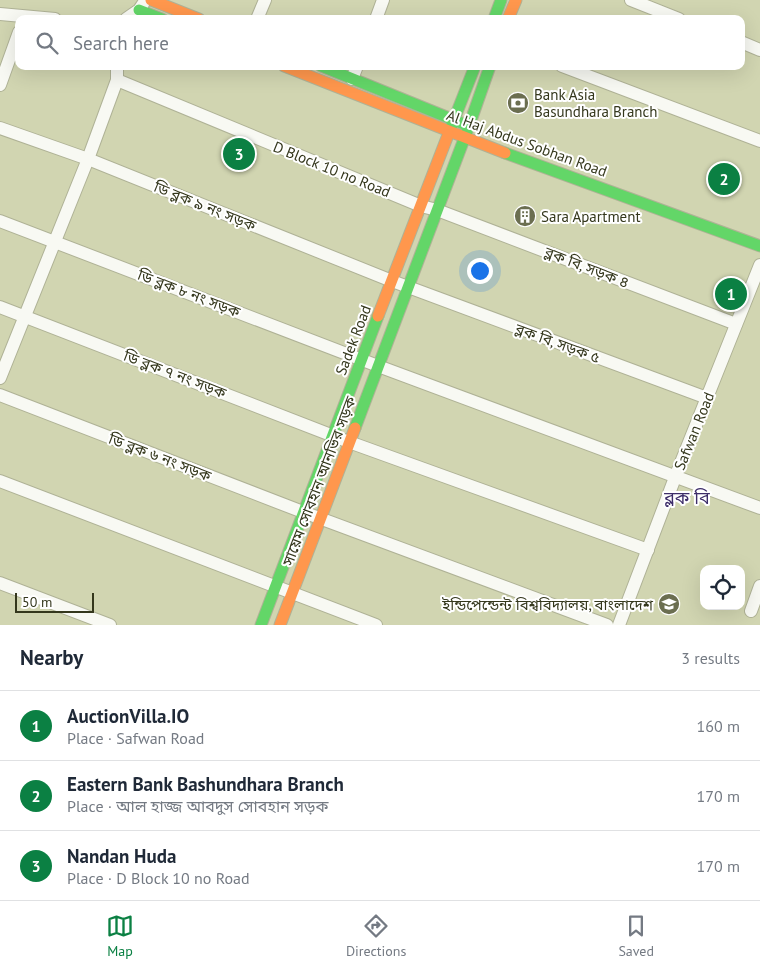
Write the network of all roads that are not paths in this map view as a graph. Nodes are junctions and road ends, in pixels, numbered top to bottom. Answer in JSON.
{"nodes":[{"id":1,"x":151,"y":0,"type":"edge"},
{"id":2,"x":265,"y":0,"type":"edge"},
{"id":3,"x":383,"y":0,"type":"edge"},
{"id":4,"x":501,"y":0,"type":"edge"},
{"id":5,"x":516,"y":0,"type":"edge"},
{"id":6,"x":632,"y":0,"type":"edge"},
{"id":7,"x":649,"y":3,"type":"edge"},
{"id":8,"x":142,"y":5,"type":"edge"},
{"id":9,"x":0,"y":14,"type":"edge"},
{"id":10,"x":131,"y":15,"type":"edge"},
{"id":11,"x":156,"y":15,"type":"edge"},
{"id":12,"x":189,"y":15,"type":"edge"},
{"id":13,"x":259,"y":15,"type":"edge"},
{"id":14,"x":377,"y":15,"type":"edge"},
{"id":15,"x":495,"y":15,"type":"edge"},
{"id":16,"x":510,"y":15,"type":"edge"},
{"id":17,"x":672,"y":15,"type":"edge"},
{"id":18,"x":15,"y":16,"type":"edge"},
{"id":19,"x":15,"y":43,"type":"edge"},
{"id":20,"x":745,"y":44,"type":"edge"},
{"id":21,"x":760,"y":50,"type":"edge"},
{"id":22,"x":117,"y":70,"type":"edge"},
{"id":23,"x":294,"y":70,"type":"edge"},
{"id":24,"x":331,"y":70,"type":"edge"},
{"id":25,"x":355,"y":70,"type":"edge"},
{"id":26,"x":473,"y":70,"type":"edge"},
{"id":27,"x":489,"y":70,"type":"edge"},
{"id":28,"x":573,"y":70,"type":"edge"},
{"id":29,"x":352,"y":78,"type":"junction"},
{"id":30,"x":117,"y":80,"type":"junction"},
{"id":31,"x":0,"y":85,"type":"edge"},
{"id":32,"x":455,"y":119,"type":"junction"},
{"id":33,"x":0,"y":128,"type":"edge"},
{"id":34,"x":474,"y":128,"type":"junction"},
{"id":35,"x":450,"y":131,"type":"junction"},
{"id":36,"x":465,"y":138,"type":"junction"},
{"id":37,"x":760,"y":141,"type":"edge"},
{"id":38,"x":88,"y":159,"type":"junction"},
{"id":39,"x":658,"y":196,"type":"dead end"},
{"id":40,"x":421,"y":206,"type":"junction"},
{"id":41,"x":437,"y":210,"type":"junction"},
{"id":42,"x":0,"y":221,"type":"edge"},
{"id":43,"x":760,"y":235,"type":"edge"},
{"id":44,"x":55,"y":241,"type":"junction"},
{"id":45,"x":760,"y":246,"type":"edge"},
{"id":46,"x":760,"y":265,"type":"edge"},
{"id":47,"x":392,"y":281,"type":"junction"},
{"id":48,"x":408,"y":287,"type":"junction"},
{"id":49,"x":0,"y":307,"type":"edge"},
{"id":50,"x":25,"y":317,"type":"junction"},
{"id":51,"x":736,"y":324,"type":"junction"},
{"id":52,"x":362,"y":359,"type":"junction"},
{"id":53,"x":378,"y":366,"type":"junction"},
{"id":54,"x":0,"y":378,"type":"edge"},
{"id":55,"x":0,"y":395,"type":"edge"},
{"id":56,"x":707,"y":398,"type":"junction"},
{"id":57,"x":332,"y":434,"type":"junction"},
{"id":58,"x":349,"y":442,"type":"junction"},
{"id":59,"x":676,"y":475,"type":"junction"},
{"id":60,"x":0,"y":480,"type":"edge"},
{"id":61,"x":760,"y":508,"type":"edge"},
{"id":62,"x":303,"y":512,"type":"junction"},
{"id":63,"x":320,"y":518,"type":"junction"},
{"id":64,"x":648,"y":550,"type":"junction"},
{"id":65,"x":0,"y":583,"type":"edge"},
{"id":66,"x":276,"y":586,"type":"junction"},
{"id":67,"x":760,"y":586,"type":"edge"},
{"id":68,"x":292,"y":593,"type":"junction"},
{"id":69,"x":751,"y":611,"type":"dead end"},
{"id":70,"x":110,"y":625,"type":"edge"},
{"id":71,"x":261,"y":625,"type":"edge"},
{"id":72,"x":280,"y":625,"type":"edge"},
{"id":73,"x":376,"y":625,"type":"edge"},
{"id":74,"x":608,"y":625,"type":"edge"},
{"id":75,"x":619,"y":625,"type":"edge"}],
"edges":[{"from":1,"to":12,"type":"street"},
{"from":2,"to":13,"type":"street"},
{"from":3,"to":14,"type":"street"},
{"from":4,"to":15,"type":"street"},
{"from":5,"to":16,"type":"street"},
{"from":6,"to":7,"type":"street"},
{"from":7,"to":17,"type":"street"},
{"from":8,"to":10,"type":"street"},
{"from":8,"to":11,"type":"street"},
{"from":9,"to":18,"type":"street"},
{"from":19,"to":31,"type":"street"},
{"from":20,"to":21,"type":"street"},
{"from":22,"to":30,"type":"street"},
{"from":23,"to":35,"type":"street","name":"Al Haj Abdus Sobhan Road"},
{"from":24,"to":29,"type":"street"},
{"from":25,"to":29,"type":"street"},
{"from":26,"to":32,"type":"street","name":"Sadek Road"},
{"from":27,"to":34,"type":"street","name":"সায়েম সোবহান আনভির সড়ক"},
{"from":28,"to":37,"type":"street"},
{"from":29,"to":32,"type":"street"},
{"from":30,"to":38,"type":"street"},
{"from":30,"to":40,"type":"street","name":"D Block 10 no Road"},
{"from":32,"to":34,"type":"street"},
{"from":32,"to":35,"type":"street","name":"Sadek Road"},
{"from":33,"to":38,"type":"street","name":"ডি ব্লক ৯ নং সড়ক"},
{"from":34,"to":36,"type":"street","name":"সায়েম সোবহান আনভির সড়ক"},
{"from":35,"to":36,"type":"street","name":"Al Haj Abdus Sobhan Road"},
{"from":35,"to":40,"type":"street","name":"Sadek Road"},
{"from":36,"to":41,"type":"street","name":"সায়েম সোবহান আনভির সড়ক"},
{"from":36,"to":45,"type":"street","name":"Al Haj Abdus Sobhan Road"},
{"from":38,"to":44,"type":"street"},
{"from":38,"to":47,"type":"street","name":"ডি ব্লক ৯ নং সড়ক"},
{"from":39,"to":43,"type":"street"},
{"from":40,"to":41,"type":"street","name":"D Block 10 no Road"},
{"from":40,"to":47,"type":"street","name":"Sadek Road"},
{"from":41,"to":48,"type":"street","name":"সায়েম সোবহান আনভির সড়ক"},
{"from":41,"to":51,"type":"street","name":"ব্লক বি, সড়ক ৪"},
{"from":42,"to":44,"type":"street","name":"ডি ব্লক ৮ নং সড়ক"},
{"from":44,"to":50,"type":"street"},
{"from":44,"to":52,"type":"street","name":"ডি ব্লক ৮ নং সড়ক"},
{"from":46,"to":51,"type":"street","name":"Safwan Road"},
{"from":47,"to":48,"type":"street","name":"ডি ব্লক ৯ নং সড়ক"},
{"from":47,"to":52,"type":"street","name":"Sadek Road"},
{"from":48,"to":53,"type":"street","name":"সায়েম সোবহান আনভির সড়ক"},
{"from":48,"to":56,"type":"street","name":"ব্লক বি, সড়ক ৫"},
{"from":49,"to":50,"type":"street","name":"ডি ব্লক ৭ নং সড়ক"},
{"from":50,"to":54,"type":"street"},
{"from":50,"to":57,"type":"street","name":"ডি ব্লক ৭ নং সড়ক"},
{"from":51,"to":56,"type":"street","name":"Safwan Road"},
{"from":52,"to":53,"type":"street","name":"ডি ব্লক ৮ নং সড়ক"},
{"from":52,"to":57,"type":"street","name":"Sadek Road"},
{"from":53,"to":58,"type":"street","name":"সায়েম সোবহান আনভির সড়ক"},
{"from":53,"to":59,"type":"street","name":"ডি ব্লক ৮ নং সড়ক"},
{"from":55,"to":62,"type":"street","name":"ডি ব্লক ৬ নং সড়ক"},
{"from":56,"to":59,"type":"street","name":"Safwan Road"},
{"from":57,"to":58,"type":"street","name":"ডি ব্লক ৭ নং সড়ক"},
{"from":57,"to":62,"type":"street","name":"Sadek Road"},
{"from":58,"to":63,"type":"street","name":"সায়েম সোবহান আনভির সড়ক"},
{"from":58,"to":64,"type":"street","name":"ডি ব্লক ৭ নং সড়ক"},
{"from":59,"to":61,"type":"street","name":"ডি ব্লক ৮ নং সড়ক"},
{"from":59,"to":64,"type":"street","name":"Safwan Road"},
{"from":60,"to":66,"type":"street"},
{"from":62,"to":63,"type":"street","name":"ডি ব্লক ৬ নং সড়ক"},
{"from":62,"to":66,"type":"street","name":"Sadek Road"},
{"from":63,"to":68,"type":"street","name":"সায়েম সোবহান আনভির সড়ক"},
{"from":63,"to":74,"type":"street","name":"ডি ব্লক ৬ নং সড়ক"},
{"from":64,"to":75,"type":"street","name":"Safwan Road"},
{"from":65,"to":70,"type":"street"},
{"from":66,"to":68,"type":"street"},
{"from":66,"to":71,"type":"street","name":"Sadek Road"},
{"from":67,"to":69,"type":"street"},
{"from":68,"to":72,"type":"street","name":"সায়েম সোবহান আনভির সড়ক"},
{"from":68,"to":73,"type":"street"}]}
